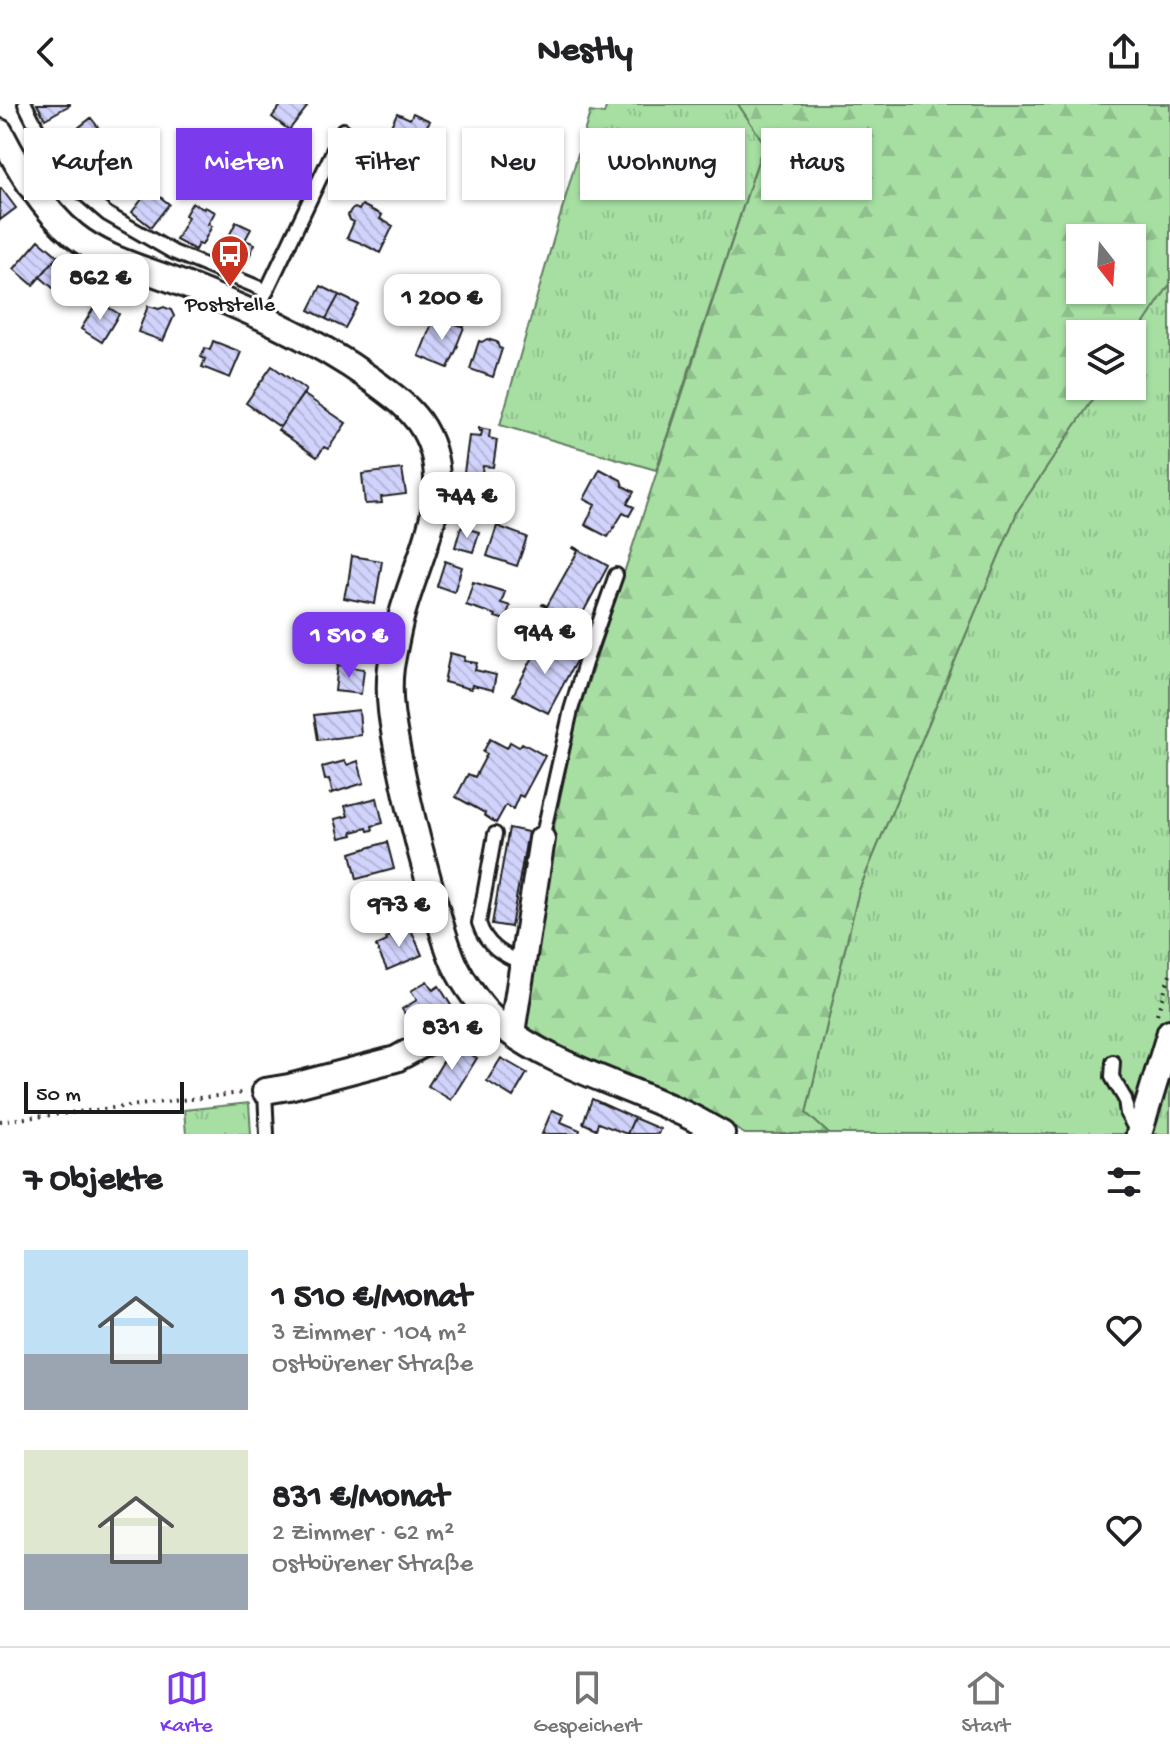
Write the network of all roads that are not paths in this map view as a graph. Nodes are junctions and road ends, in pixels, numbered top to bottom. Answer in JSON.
{"nodes":[{"id":1,"x":25,"y":104,"type":"edge"},
{"id":2,"x":0,"y":132,"type":"edge"},
{"id":3,"x":328,"y":162,"type":"edge"},
{"id":4,"x":267,"y":291,"type":"junction"},
{"id":5,"x":256,"y":313,"type":"junction"},
{"id":6,"x":616,"y":575,"type":"dead end"},
{"id":7,"x":495,"y":834,"type":"dead end"},
{"id":8,"x":542,"y":839,"type":"joint"},
{"id":9,"x":524,"y":964,"type":"junction"},
{"id":10,"x":485,"y":1011,"type":"junction"},
{"id":11,"x":1170,"y":1032,"type":"edge"},
{"id":12,"x":512,"y":1033,"type":"junction"},
{"id":13,"x":1113,"y":1062,"type":"dead end"},
{"id":14,"x":265,"y":1091,"type":"joint"},
{"id":15,"x":267,"y":1134,"type":"edge"},
{"id":16,"x":722,"y":1134,"type":"edge"},
{"id":17,"x":1139,"y":1134,"type":"edge"}],
"edges":[{"from":1,"to":4,"type":"lane"},
{"from":2,"to":5,"type":"street"},
{"from":3,"to":4,"type":"lane"},
{"from":4,"to":5,"type":"lane"},
{"from":5,"to":10,"type":"street"},
{"from":6,"to":8,"type":"lane"},
{"from":7,"to":9,"type":"lane"},
{"from":8,"to":9,"type":"street"},
{"from":9,"to":12,"type":"street"},
{"from":10,"to":12,"type":"street"},
{"from":10,"to":14,"type":"street"},
{"from":11,"to":17,"type":"street"},
{"from":12,"to":16,"type":"street"},
{"from":13,"to":17,"type":"lane"},
{"from":14,"to":15,"type":"lane"}]}
